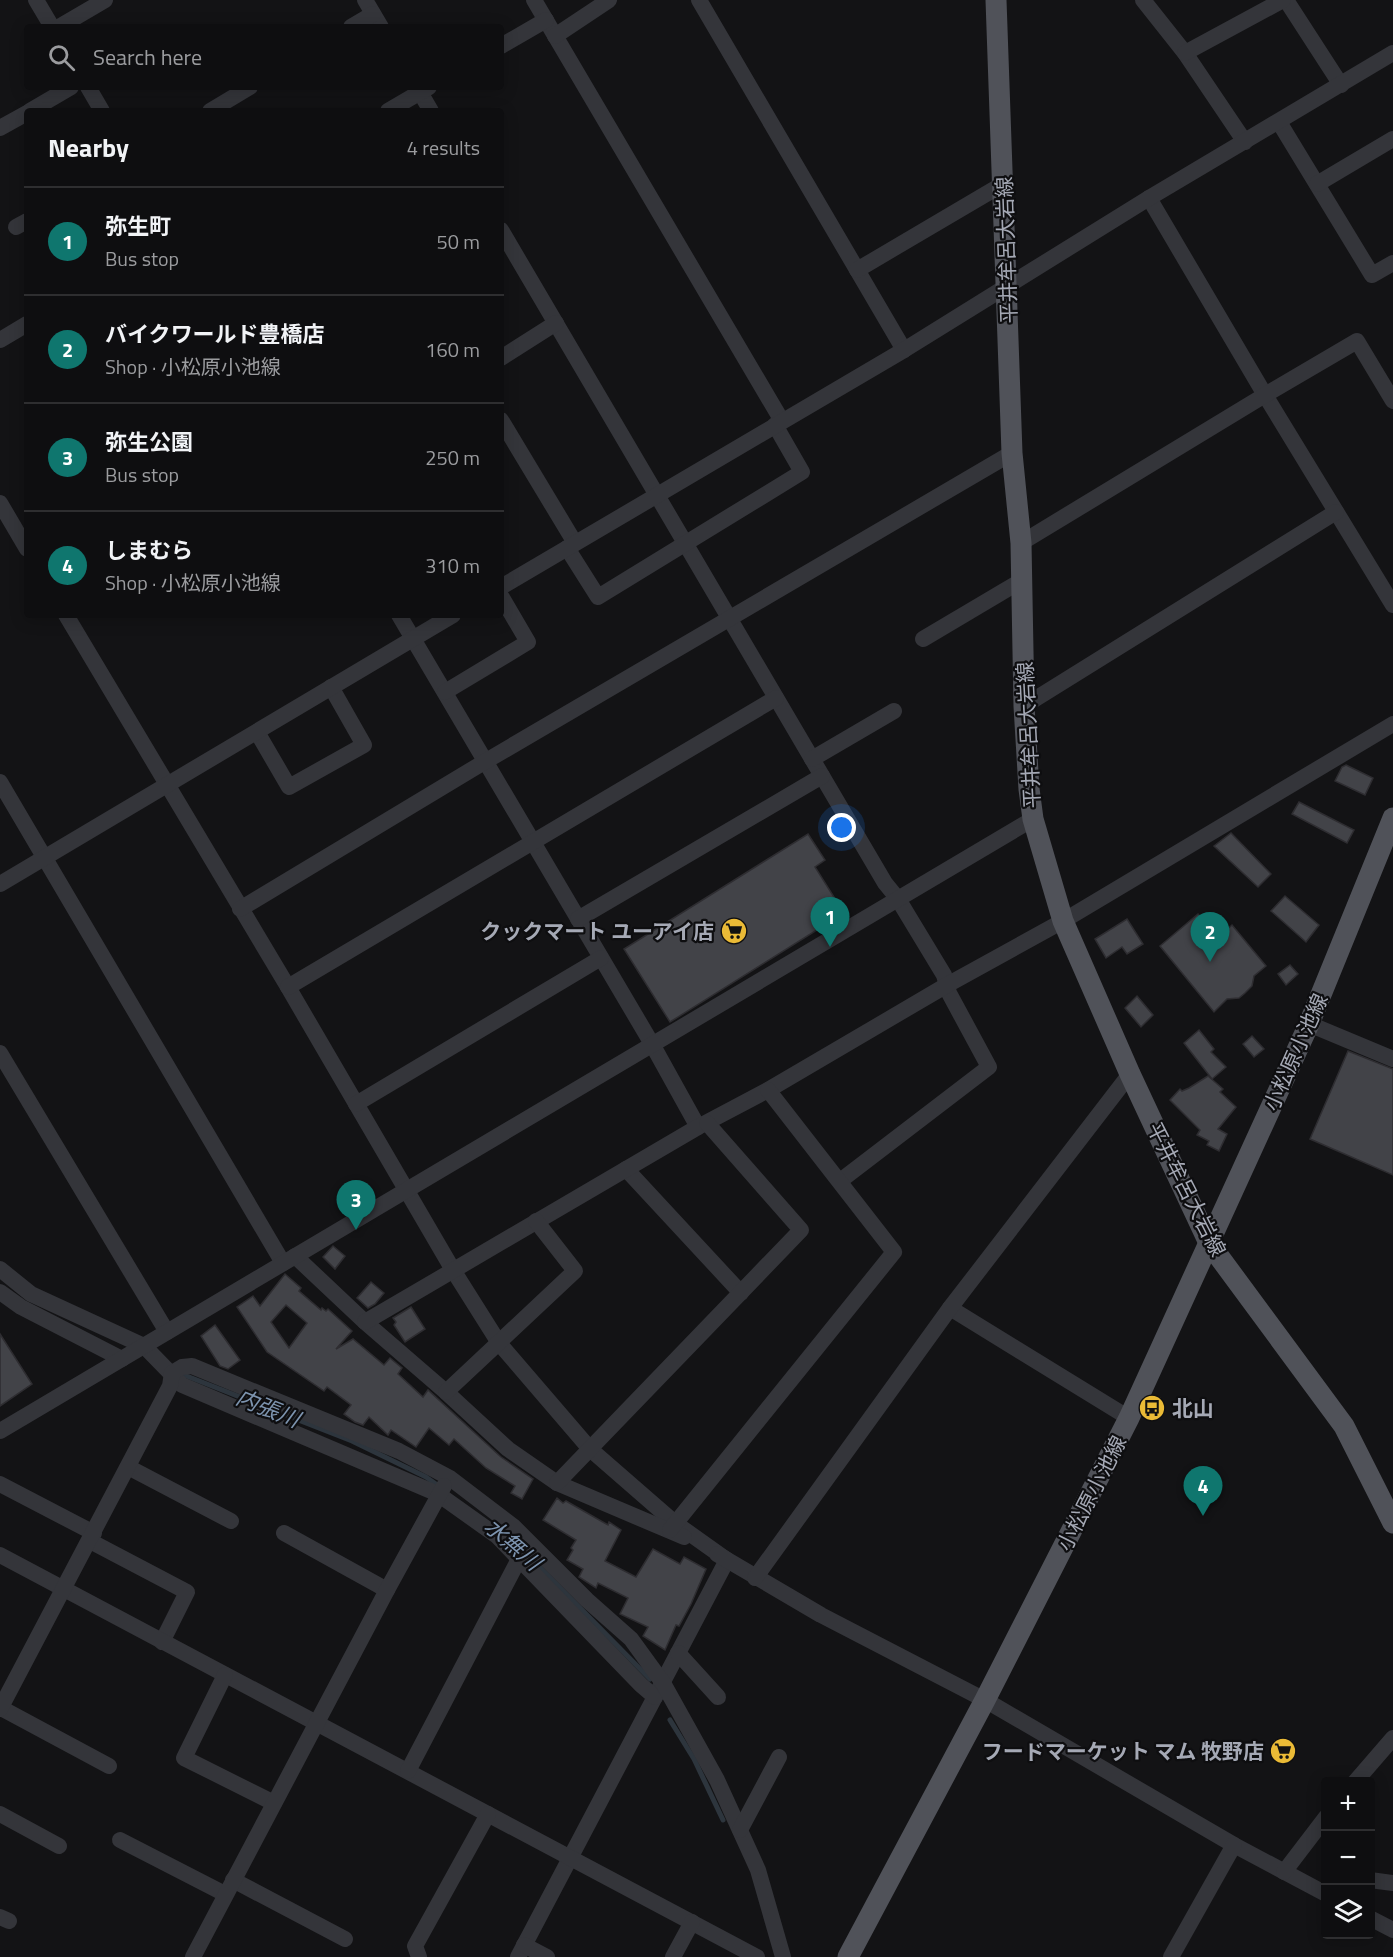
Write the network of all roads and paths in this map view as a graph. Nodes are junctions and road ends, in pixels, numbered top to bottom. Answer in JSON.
{"nodes":[{"id":1,"x":36,"y":0,"type":"edge"},
{"id":2,"x":105,"y":0,"type":"edge"},
{"id":3,"x":534,"y":0,"type":"edge"},
{"id":4,"x":609,"y":0,"type":"edge"},
{"id":5,"x":699,"y":0,"type":"edge"},
{"id":6,"x":1143,"y":0,"type":"edge"},
{"id":7,"x":1284,"y":0,"type":"edge"},
{"id":8,"x":998,"y":1,"type":"edge"},
{"id":9,"x":373,"y":14,"type":"edge"},
{"id":10,"x":546,"y":20,"type":"junction"},
{"id":11,"x":50,"y":24,"type":"edge"},
{"id":12,"x":64,"y":24,"type":"edge"},
{"id":13,"x":356,"y":24,"type":"edge"},
{"id":14,"x":555,"y":36,"type":"junction"},
{"id":15,"x":504,"y":44,"type":"edge"},
{"id":16,"x":1185,"y":53,"type":"junction"},
{"id":17,"x":1393,"y":53,"type":"edge"},
{"id":18,"x":1341,"y":85,"type":"junction"},
{"id":19,"x":65,"y":90,"type":"edge"},
{"id":20,"x":90,"y":90,"type":"edge"},
{"id":21,"x":245,"y":90,"type":"edge"},
{"id":22,"x":420,"y":90,"type":"edge"},
{"id":23,"x":422,"y":90,"type":"edge"},
{"id":24,"x":35,"y":108,"type":"edge"},
{"id":25,"x":100,"y":108,"type":"edge"},
{"id":26,"x":215,"y":108,"type":"edge"},
{"id":27,"x":393,"y":108,"type":"edge"},
{"id":28,"x":430,"y":108,"type":"edge"},
{"id":29,"x":24,"y":114,"type":"edge"},
{"id":30,"x":1278,"y":122,"type":"junction"},
{"id":31,"x":0,"y":128,"type":"edge"},
{"id":32,"x":1393,"y":139,"type":"edge"},
{"id":33,"x":1245,"y":142,"type":"junction"},
{"id":34,"x":1003,"y":184,"type":"junction"},
{"id":35,"x":1317,"y":184,"type":"junction"},
{"id":36,"x":1149,"y":198,"type":"junction"},
{"id":37,"x":504,"y":235,"type":"edge"},
{"id":38,"x":1393,"y":264,"type":"edge"},
{"id":39,"x":857,"y":270,"type":"junction"},
{"id":40,"x":1007,"y":287,"type":"junction"},
{"id":41,"x":556,"y":323,"type":"junction"},
{"id":42,"x":24,"y":326,"type":"edge"},
{"id":43,"x":0,"y":340,"type":"edge"},
{"id":44,"x":904,"y":350,"type":"junction"},
{"id":45,"x":504,"y":356,"type":"edge"},
{"id":46,"x":1265,"y":395,"type":"junction"},
{"id":47,"x":1393,"y":401,"type":"edge"},
{"id":48,"x":779,"y":423,"type":"junction"},
{"id":49,"x":504,"y":425,"type":"edge"},
{"id":50,"x":1012,"y":453,"type":"junction"},
{"id":51,"x":657,"y":494,"type":"junction"},
{"id":52,"x":0,"y":503,"type":"edge"},
{"id":53,"x":1336,"y":512,"type":"junction"},
{"id":54,"x":686,"y":542,"type":"junction"},
{"id":55,"x":24,"y":543,"type":"edge"},
{"id":56,"x":1021,"y":543,"type":"junction"},
{"id":57,"x":571,"y":545,"type":"junction"},
{"id":58,"x":1022,"y":581,"type":"junction"},
{"id":59,"x":504,"y":585,"type":"edge"},
{"id":60,"x":504,"y":601,"type":"edge"},
{"id":61,"x":1393,"y":605,"type":"edge"},
{"id":62,"x":68,"y":618,"type":"edge"},
{"id":63,"x":401,"y":618,"type":"edge"},
{"id":64,"x":448,"y":618,"type":"edge"},
{"id":65,"x":730,"y":619,"type":"junction"},
{"id":66,"x":413,"y":638,"type":"junction"},
{"id":67,"x":922,"y":639,"type":"dead end"},
{"id":68,"x":331,"y":687,"type":"junction"},
{"id":69,"x":444,"y":692,"type":"junction"},
{"id":70,"x":776,"y":698,"type":"junction"},
{"id":71,"x":1024,"y":706,"type":"junction"},
{"id":72,"x":894,"y":711,"type":"dead end"},
{"id":73,"x":1393,"y":724,"type":"edge"},
{"id":74,"x":257,"y":732,"type":"junction"},
{"id":75,"x":812,"y":759,"type":"junction"},
{"id":76,"x":486,"y":761,"type":"junction"},
{"id":77,"x":822,"y":776,"type":"junction"},
{"id":78,"x":0,"y":782,"type":"edge"},
{"id":79,"x":167,"y":786,"type":"junction"},
{"id":80,"x":1033,"y":819,"type":"junction"},
{"id":81,"x":1391,"y":829,"type":"edge"},
{"id":82,"x":533,"y":842,"type":"junction"},
{"id":83,"x":44,"y":858,"type":"junction"},
{"id":84,"x":0,"y":884,"type":"edge"},
{"id":85,"x":898,"y":899,"type":"junction"},
{"id":86,"x":240,"y":909,"type":"junction"},
{"id":87,"x":578,"y":919,"type":"junction"},
{"id":88,"x":1063,"y":921,"type":"junction"},
{"id":89,"x":601,"y":958,"type":"junction"},
{"id":90,"x":947,"y":986,"type":"junction"},
{"id":91,"x":288,"y":987,"type":"junction"},
{"id":92,"x":1309,"y":1024,"type":"junction"},
{"id":93,"x":652,"y":1044,"type":"junction"},
{"id":94,"x":0,"y":1053,"type":"edge"},
{"id":95,"x":1393,"y":1059,"type":"edge"},
{"id":96,"x":1130,"y":1074,"type":"junction"},
{"id":97,"x":768,"y":1090,"type":"junction"},
{"id":98,"x":356,"y":1104,"type":"junction"},
{"id":99,"x":703,"y":1125,"type":"junction"},
{"id":100,"x":626,"y":1169,"type":"junction"},
{"id":101,"x":840,"y":1181,"type":"junction"},
{"id":102,"x":406,"y":1189,"type":"junction"},
{"id":103,"x":536,"y":1221,"type":"junction"},
{"id":104,"x":1209,"y":1243,"type":"junction"},
{"id":105,"x":289,"y":1259,"type":"junction"},
{"id":106,"x":0,"y":1269,"type":"edge"},
{"id":107,"x":453,"y":1270,"type":"junction"},
{"id":108,"x":0,"y":1292,"type":"edge"},
{"id":109,"x":741,"y":1293,"type":"junction"},
{"id":110,"x":950,"y":1308,"type":"junction"},
{"id":111,"x":365,"y":1322,"type":"junction"},
{"id":112,"x":167,"y":1332,"type":"junction"},
{"id":113,"x":499,"y":1343,"type":"junction"},
{"id":114,"x":144,"y":1346,"type":"junction"},
{"id":115,"x":122,"y":1359,"type":"junction"},
{"id":116,"x":172,"y":1374,"type":"junction"},
{"id":117,"x":446,"y":1392,"type":"junction"},
{"id":118,"x":1129,"y":1418,"type":"junction"},
{"id":119,"x":0,"y":1431,"type":"edge"},
{"id":120,"x":590,"y":1449,"type":"junction"},
{"id":121,"x":128,"y":1467,"type":"junction"},
{"id":122,"x":450,"y":1478,"type":"junction"},
{"id":123,"x":558,"y":1483,"type":"junction"},
{"id":124,"x":0,"y":1484,"type":"edge"},
{"id":125,"x":438,"y":1494,"type":"junction"},
{"id":126,"x":231,"y":1521,"type":"dead end"},
{"id":127,"x":1393,"y":1523,"type":"edge"},
{"id":128,"x":672,"y":1527,"type":"junction"},
{"id":129,"x":284,"y":1533,"type":"dead end"},
{"id":130,"x":92,"y":1537,"type":"junction"},
{"id":131,"x":532,"y":1547,"type":"junction"},
{"id":132,"x":0,"y":1555,"type":"edge"},
{"id":133,"x":519,"y":1558,"type":"junction"},
{"id":134,"x":727,"y":1560,"type":"junction"},
{"id":135,"x":755,"y":1578,"type":"junction"},
{"id":136,"x":64,"y":1590,"type":"junction"},
{"id":137,"x":387,"y":1590,"type":"junction"},
{"id":138,"x":162,"y":1642,"type":"junction"},
{"id":139,"x":678,"y":1653,"type":"junction"},
{"id":140,"x":225,"y":1675,"type":"junction"},
{"id":141,"x":659,"y":1690,"type":"junction"},
{"id":142,"x":718,"y":1697,"type":"dead end"},
{"id":143,"x":985,"y":1700,"type":"junction"},
{"id":144,"x":0,"y":1709,"type":"edge"},
{"id":145,"x":316,"y":1723,"type":"junction"},
{"id":146,"x":1393,"y":1738,"type":"edge"},
{"id":147,"x":779,"y":1757,"type":"dead end"},
{"id":148,"x":109,"y":1766,"type":"dead end"},
{"id":149,"x":408,"y":1772,"type":"junction"},
{"id":150,"x":1359,"y":1777,"type":"edge"},
{"id":151,"x":274,"y":1803,"type":"junction"},
{"id":152,"x":0,"y":1814,"type":"edge"},
{"id":153,"x":488,"y":1814,"type":"junction"},
{"id":154,"x":1321,"y":1824,"type":"edge"},
{"id":155,"x":740,"y":1830,"type":"junction"},
{"id":156,"x":120,"y":1840,"type":"dead end"},
{"id":157,"x":1234,"y":1845,"type":"junction"},
{"id":158,"x":59,"y":1846,"type":"dead end"},
{"id":159,"x":570,"y":1857,"type":"junction"},
{"id":160,"x":1284,"y":1872,"type":"junction"},
{"id":161,"x":1375,"y":1881,"type":"edge"},
{"id":162,"x":1393,"y":1883,"type":"edge"},
{"id":163,"x":229,"y":1887,"type":"junction"},
{"id":164,"x":1321,"y":1891,"type":"edge"},
{"id":165,"x":1375,"y":1920,"type":"edge"},
{"id":166,"x":692,"y":1922,"type":"junction"},
{"id":167,"x":1393,"y":1930,"type":"edge"},
{"id":168,"x":345,"y":1939,"type":"dead end"},
{"id":169,"x":521,"y":1951,"type":"edge"},
{"id":170,"x":193,"y":1957,"type":"edge"},
{"id":171,"x":419,"y":1957,"type":"edge"},
{"id":172,"x":547,"y":1957,"type":"edge"},
{"id":173,"x":673,"y":1957,"type":"edge"},
{"id":174,"x":757,"y":1957,"type":"edge"},
{"id":175,"x":783,"y":1957,"type":"edge"},
{"id":176,"x":848,"y":1957,"type":"edge"},
{"id":177,"x":1171,"y":1957,"type":"edge"}],
"edges":[{"from":1,"to":11,"type":"street"},
{"from":2,"to":12,"type":"street"},
{"from":3,"to":10,"type":"street"},
{"from":4,"to":14,"type":"street"},
{"from":5,"to":39,"type":"street"},
{"from":6,"to":16,"type":"street"},
{"from":7,"to":16,"type":"street"},
{"from":7,"to":18,"type":"street"},
{"from":8,"to":34,"type":"main road","name":"平井牟呂大岩線"},
{"from":9,"to":13,"type":"street"},
{"from":10,"to":14,"type":"street"},
{"from":10,"to":15,"type":"street"},
{"from":14,"to":48,"type":"street"},
{"from":16,"to":33,"type":"street"},
{"from":17,"to":18,"type":"street"},
{"from":18,"to":30,"type":"street"},
{"from":19,"to":24,"type":"street"},
{"from":20,"to":25,"type":"street"},
{"from":21,"to":26,"type":"street"},
{"from":22,"to":27,"type":"street"},
{"from":23,"to":28,"type":"street"},
{"from":29,"to":31,"type":"street"},
{"from":30,"to":33,"type":"street"},
{"from":30,"to":35,"type":"street"},
{"from":32,"to":35,"type":"street"},
{"from":33,"to":36,"type":"street"},
{"from":34,"to":39,"type":"street"},
{"from":34,"to":40,"type":"main road","name":"平井牟呂大岩線"},
{"from":35,"to":38,"type":"street"},
{"from":36,"to":40,"type":"street"},
{"from":36,"to":46,"type":"street"},
{"from":37,"to":41,"type":"street"},
{"from":39,"to":44,"type":"street"},
{"from":40,"to":44,"type":"street"},
{"from":40,"to":50,"type":"main road","name":"平井牟呂大岩線"},
{"from":41,"to":45,"type":"street"},
{"from":41,"to":51,"type":"street"},
{"from":42,"to":43,"type":"street"},
{"from":44,"to":48,"type":"street"},
{"from":46,"to":47,"type":"street"},
{"from":46,"to":53,"type":"street"},
{"from":46,"to":56,"type":"street"},
{"from":48,"to":51,"type":"street"},
{"from":48,"to":54,"type":"street"},
{"from":49,"to":57,"type":"street"},
{"from":50,"to":56,"type":"main road","name":"平井牟呂大岩線"},
{"from":50,"to":65,"type":"street"},
{"from":51,"to":54,"type":"street"},
{"from":51,"to":57,"type":"street"},
{"from":52,"to":55,"type":"street"},
{"from":53,"to":61,"type":"street"},
{"from":53,"to":71,"type":"street"},
{"from":54,"to":57,"type":"street"},
{"from":54,"to":65,"type":"street"},
{"from":56,"to":58,"type":"main road","name":"平井牟呂大岩線"},
{"from":57,"to":59,"type":"street"},
{"from":58,"to":67,"type":"street"},
{"from":58,"to":71,"type":"main road","name":"平井牟呂大岩線"},
{"from":60,"to":69,"type":"street"},
{"from":62,"to":79,"type":"street"},
{"from":63,"to":66,"type":"street"},
{"from":64,"to":66,"type":"street"},
{"from":65,"to":70,"type":"street"},
{"from":65,"to":76,"type":"street"},
{"from":66,"to":68,"type":"street"},
{"from":66,"to":69,"type":"street"},
{"from":68,"to":74,"type":"street"},
{"from":68,"to":74,"type":"street"},
{"from":69,"to":76,"type":"street"},
{"from":70,"to":75,"type":"street"},
{"from":70,"to":82,"type":"street"},
{"from":71,"to":80,"type":"main road","name":"平井牟呂大岩線"},
{"from":72,"to":75,"type":"street"},
{"from":73,"to":88,"type":"street"},
{"from":74,"to":79,"type":"street"},
{"from":75,"to":77,"type":"street"},
{"from":76,"to":82,"type":"street"},
{"from":76,"to":86,"type":"street"},
{"from":77,"to":85,"type":"street"},
{"from":77,"to":87,"type":"street"},
{"from":78,"to":83,"type":"street"},
{"from":79,"to":83,"type":"street"},
{"from":79,"to":86,"type":"street"},
{"from":80,"to":85,"type":"street"},
{"from":80,"to":88,"type":"main road","name":"平井牟呂大岩線"},
{"from":81,"to":92,"type":"main road","name":"小松原小池線"},
{"from":82,"to":87,"type":"street"},
{"from":82,"to":91,"type":"street"},
{"from":83,"to":84,"type":"street"},
{"from":83,"to":105,"type":"street"},
{"from":85,"to":90,"type":"street"},
{"from":85,"to":93,"type":"street"},
{"from":86,"to":91,"type":"street"},
{"from":87,"to":89,"type":"street"},
{"from":88,"to":90,"type":"street"},
{"from":88,"to":96,"type":"main road","name":"平井牟呂大岩線"},
{"from":89,"to":93,"type":"street"},
{"from":89,"to":98,"type":"street"},
{"from":90,"to":97,"type":"street"},
{"from":90,"to":101,"type":"street"},
{"from":91,"to":98,"type":"street"},
{"from":92,"to":95,"type":"street"},
{"from":92,"to":104,"type":"main road","name":"小松原小池線"},
{"from":93,"to":99,"type":"street"},
{"from":93,"to":102,"type":"street"},
{"from":94,"to":112,"type":"street"},
{"from":96,"to":104,"type":"main road","name":"平井牟呂大岩線"},
{"from":96,"to":110,"type":"street"},
{"from":97,"to":99,"type":"street"},
{"from":97,"to":101,"type":"street"},
{"from":98,"to":102,"type":"street"},
{"from":99,"to":100,"type":"street"},
{"from":99,"to":109,"type":"street"},
{"from":100,"to":103,"type":"street"},
{"from":100,"to":109,"type":"street"},
{"from":101,"to":128,"type":"street"},
{"from":102,"to":105,"type":"street"},
{"from":102,"to":107,"type":"street"},
{"from":103,"to":107,"type":"street"},
{"from":103,"to":113,"type":"street"},
{"from":104,"to":118,"type":"main road","name":"小松原小池線"},
{"from":104,"to":127,"type":"main road","name":"平井牟呂大岩線"},
{"from":105,"to":111,"type":"street"},
{"from":105,"to":112,"type":"street"},
{"from":106,"to":114,"type":"street"},
{"from":107,"to":111,"type":"street"},
{"from":107,"to":113,"type":"street"},
{"from":108,"to":115,"type":"street"},
{"from":109,"to":120,"type":"street"},
{"from":110,"to":118,"type":"street"},
{"from":110,"to":135,"type":"street"},
{"from":111,"to":117,"type":"street"},
{"from":112,"to":114,"type":"street"},
{"from":113,"to":117,"type":"street"},
{"from":113,"to":120,"type":"street"},
{"from":114,"to":115,"type":"street"},
{"from":114,"to":116,"type":"street"},
{"from":115,"to":119,"type":"street"},
{"from":116,"to":121,"type":"street"},
{"from":116,"to":122,"type":"street"},
{"from":116,"to":125,"type":"street"},
{"from":117,"to":123,"type":"street"},
{"from":118,"to":143,"type":"main road","name":"小松原小池線"},
{"from":120,"to":123,"type":"street"},
{"from":120,"to":128,"type":"street"},
{"from":121,"to":126,"type":"street"},
{"from":121,"to":130,"type":"street"},
{"from":122,"to":125,"type":"street"},
{"from":122,"to":131,"type":"street"},
{"from":123,"to":128,"type":"street"},
{"from":124,"to":130,"type":"street"},
{"from":125,"to":133,"type":"street"},
{"from":125,"to":137,"type":"street"},
{"from":128,"to":134,"type":"street"},
{"from":129,"to":137,"type":"street"},
{"from":130,"to":136,"type":"street"},
{"from":130,"to":138,"type":"street"},
{"from":131,"to":133,"type":"street"},
{"from":131,"to":141,"type":"street"},
{"from":132,"to":136,"type":"street"},
{"from":133,"to":141,"type":"street"},
{"from":133,"to":149,"type":"street"},
{"from":134,"to":135,"type":"street"},
{"from":134,"to":139,"type":"street"},
{"from":135,"to":143,"type":"street"},
{"from":136,"to":138,"type":"street"},
{"from":136,"to":144,"type":"street"},
{"from":137,"to":145,"type":"street"},
{"from":138,"to":140,"type":"street"},
{"from":139,"to":141,"type":"street"},
{"from":139,"to":142,"type":"street"},
{"from":140,"to":145,"type":"street"},
{"from":140,"to":151,"type":"street"},
{"from":141,"to":155,"type":"street"},
{"from":141,"to":159,"type":"street"},
{"from":143,"to":157,"type":"street"},
{"from":143,"to":176,"type":"main road","name":"小松原小池線"},
{"from":144,"to":148,"type":"street"},
{"from":145,"to":149,"type":"street"},
{"from":145,"to":151,"type":"street"},
{"from":146,"to":150,"type":"street"},
{"from":147,"to":155,"type":"street"},
{"from":149,"to":153,"type":"street"},
{"from":151,"to":163,"type":"street"},
{"from":152,"to":158,"type":"street"},
{"from":153,"to":159,"type":"street"},
{"from":153,"to":171,"type":"street"},
{"from":154,"to":160,"type":"street"},
{"from":155,"to":175,"type":"street"},
{"from":156,"to":163,"type":"street"},
{"from":157,"to":160,"type":"street"},
{"from":157,"to":177,"type":"street"},
{"from":159,"to":166,"type":"street"},
{"from":159,"to":169,"type":"street"},
{"from":160,"to":164,"type":"street"},
{"from":161,"to":162,"type":"street"},
{"from":163,"to":168,"type":"street"},
{"from":163,"to":170,"type":"street"},
{"from":165,"to":167,"type":"street"},
{"from":166,"to":173,"type":"street"},
{"from":166,"to":174,"type":"street"},
{"from":169,"to":172,"type":"street"}]}
